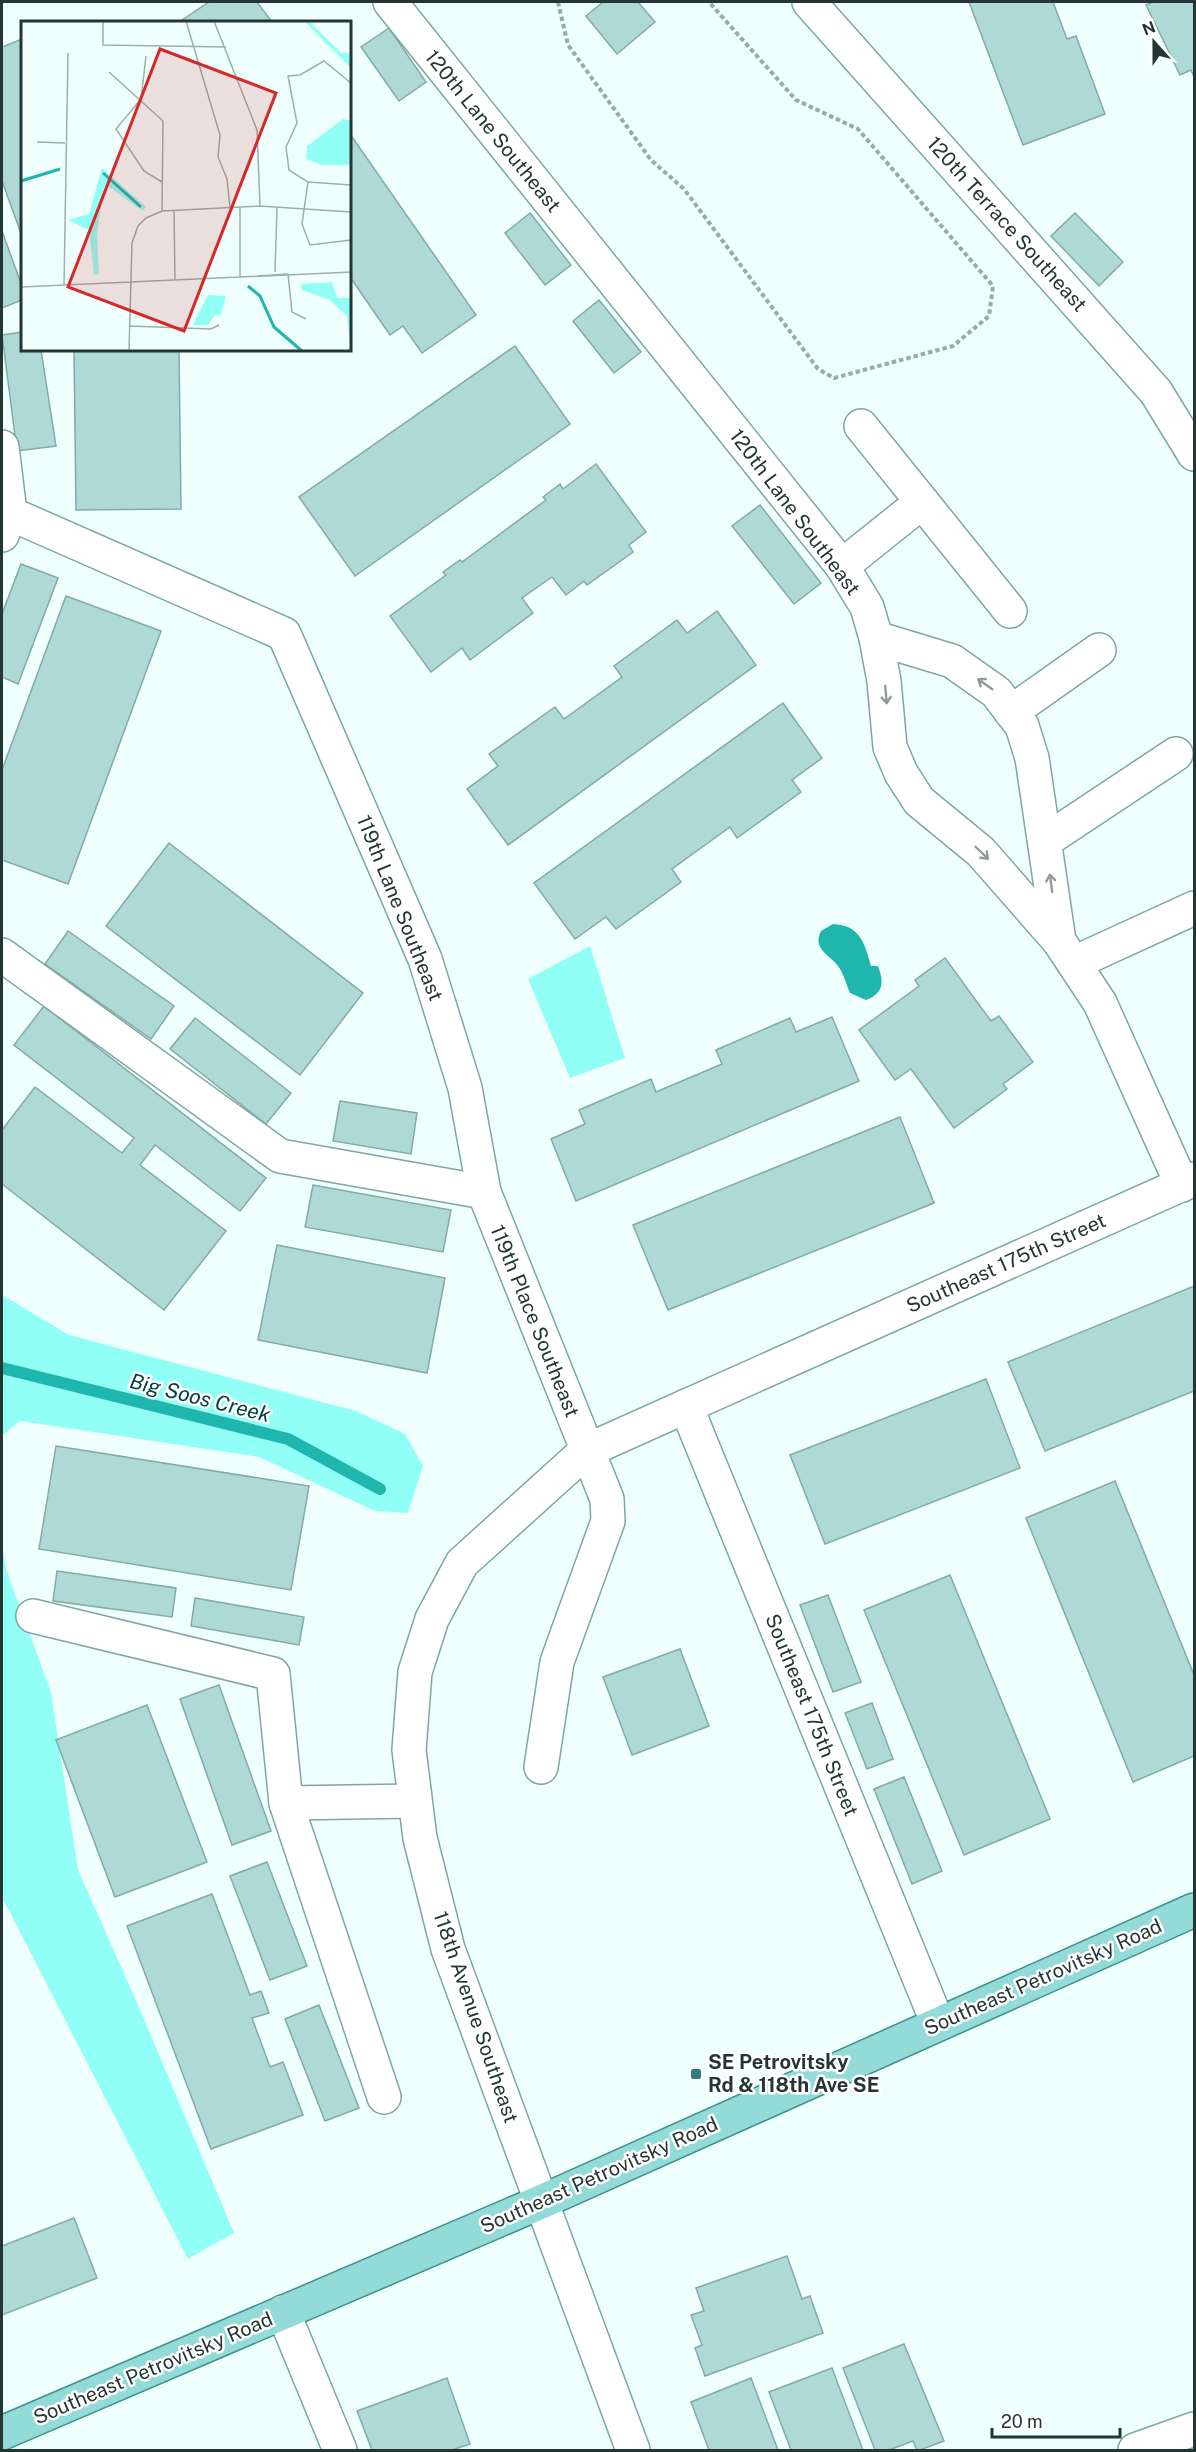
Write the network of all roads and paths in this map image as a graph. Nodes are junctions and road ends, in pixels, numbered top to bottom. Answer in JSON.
{"nodes":[{"id":1,"x":390,"y":2,"type":"edge"},
{"id":2,"x":558,"y":2,"type":"edge"},
{"id":3,"x":709,"y":2,"type":"edge"},
{"id":4,"x":809,"y":2,"type":"edge"},
{"id":5,"x":861,"y":426,"type":"dead end"},
{"id":6,"x":2,"y":447,"type":"edge"},
{"id":7,"x":1194,"y":454,"type":"edge"},
{"id":8,"x":922,"y":502,"type":"junction"},
{"id":9,"x":4,"y":520,"type":"edge"},
{"id":10,"x":842,"y":566,"type":"junction"},
{"id":11,"x":1010,"y":611,"type":"dead end"},
{"id":12,"x":876,"y":638,"type":"junction"},
{"id":13,"x":1099,"y":650,"type":"dead end"},
{"id":14,"x":1011,"y":712,"type":"junction"},
{"id":15,"x":1176,"y":754,"type":"dead end"},
{"id":16,"x":1044,"y":841,"type":"junction"},
{"id":17,"x":1194,"y":908,"type":"edge"},
{"id":18,"x":1066,"y":952,"type":"junction"},
{"id":19,"x":2,"y":955,"type":"edge"},
{"id":20,"x":1188,"y":1182,"type":"edge"},
{"id":21,"x":484,"y":1192,"type":"junction"},
{"id":22,"x":686,"y":1406,"type":"junction"},
{"id":23,"x":586,"y":1450,"type":"junction"},
{"id":24,"x":33,"y":1616,"type":"dead end"},
{"id":25,"x":541,"y":1767,"type":"dead end"},
{"id":26,"x":416,"y":1800,"type":"junction"},
{"id":27,"x":286,"y":1803,"type":"junction"},
{"id":28,"x":1194,"y":1910,"type":"edge"},
{"id":29,"x":938,"y":2024,"type":"junction"},
{"id":30,"x":384,"y":2097,"type":"dead end"},
{"id":31,"x":541,"y":2202,"type":"junction"},
{"id":32,"x":283,"y":2312,"type":"junction"},
{"id":33,"x":1194,"y":2429,"type":"edge"},
{"id":34,"x":2,"y":2433,"type":"edge"},
{"id":35,"x":340,"y":2451,"type":"edge"},
{"id":36,"x":633,"y":2451,"type":"edge"},
{"id":37,"x":1135,"y":2451,"type":"edge"}],
"edges":[{"from":1,"to":10,"type":"street","name":"120th Lane Southeast"},
{"from":2,"to":3,"type":"path"},
{"from":4,"to":7,"type":"street","name":"120th Terrace Southeast"},
{"from":5,"to":8,"type":"street"},
{"from":6,"to":9,"type":"street","name":"119th Lane Southeast"},
{"from":8,"to":10,"type":"street"},
{"from":8,"to":11,"type":"street"},
{"from":9,"to":21,"type":"street","name":"119th Lane Southeast"},
{"from":10,"to":12,"type":"street","name":"120th Lane Southeast"},
{"from":14,"to":12,"type":"street","one_way":true},
{"from":12,"to":18,"type":"street","name":"120th Lane Southeast","one_way":true},
{"from":13,"to":14,"type":"street"},
{"from":14,"to":16,"type":"street"},
{"from":15,"to":16,"type":"street"},
{"from":18,"to":16,"type":"street","one_way":true},
{"from":17,"to":18,"type":"street"},
{"from":18,"to":20,"type":"street","name":"120th Lane Southeast"},
{"from":19,"to":21,"type":"street"},
{"from":20,"to":22,"type":"street","name":"Southeast 175th Street"},
{"from":21,"to":23,"type":"street","name":"119th Place Southeast"},
{"from":22,"to":23,"type":"street","name":"Southeast 175th Street"},
{"from":22,"to":29,"type":"street","name":"Southeast 175th Street"},
{"from":23,"to":25,"type":"street","name":"119th Place Southeast"},
{"from":23,"to":26,"type":"street","name":"118th Avenue Southeast"},
{"from":24,"to":27,"type":"street"},
{"from":26,"to":27,"type":"street"},
{"from":26,"to":31,"type":"street","name":"118th Avenue Southeast"},
{"from":27,"to":30,"type":"street"},
{"from":28,"to":29,"type":"main road","name":"Southeast Petrovitsky Road"},
{"from":29,"to":31,"type":"main road","name":"Southeast Petrovitsky Road"},
{"from":31,"to":32,"type":"main road","name":"Southeast Petrovitsky Road"},
{"from":31,"to":36,"type":"street","name":"118th Avenue Southeast"},
{"from":32,"to":34,"type":"main road","name":"Southeast Petrovitsky Road"},
{"from":32,"to":35,"type":"street"},
{"from":33,"to":37,"type":"street"}]}
